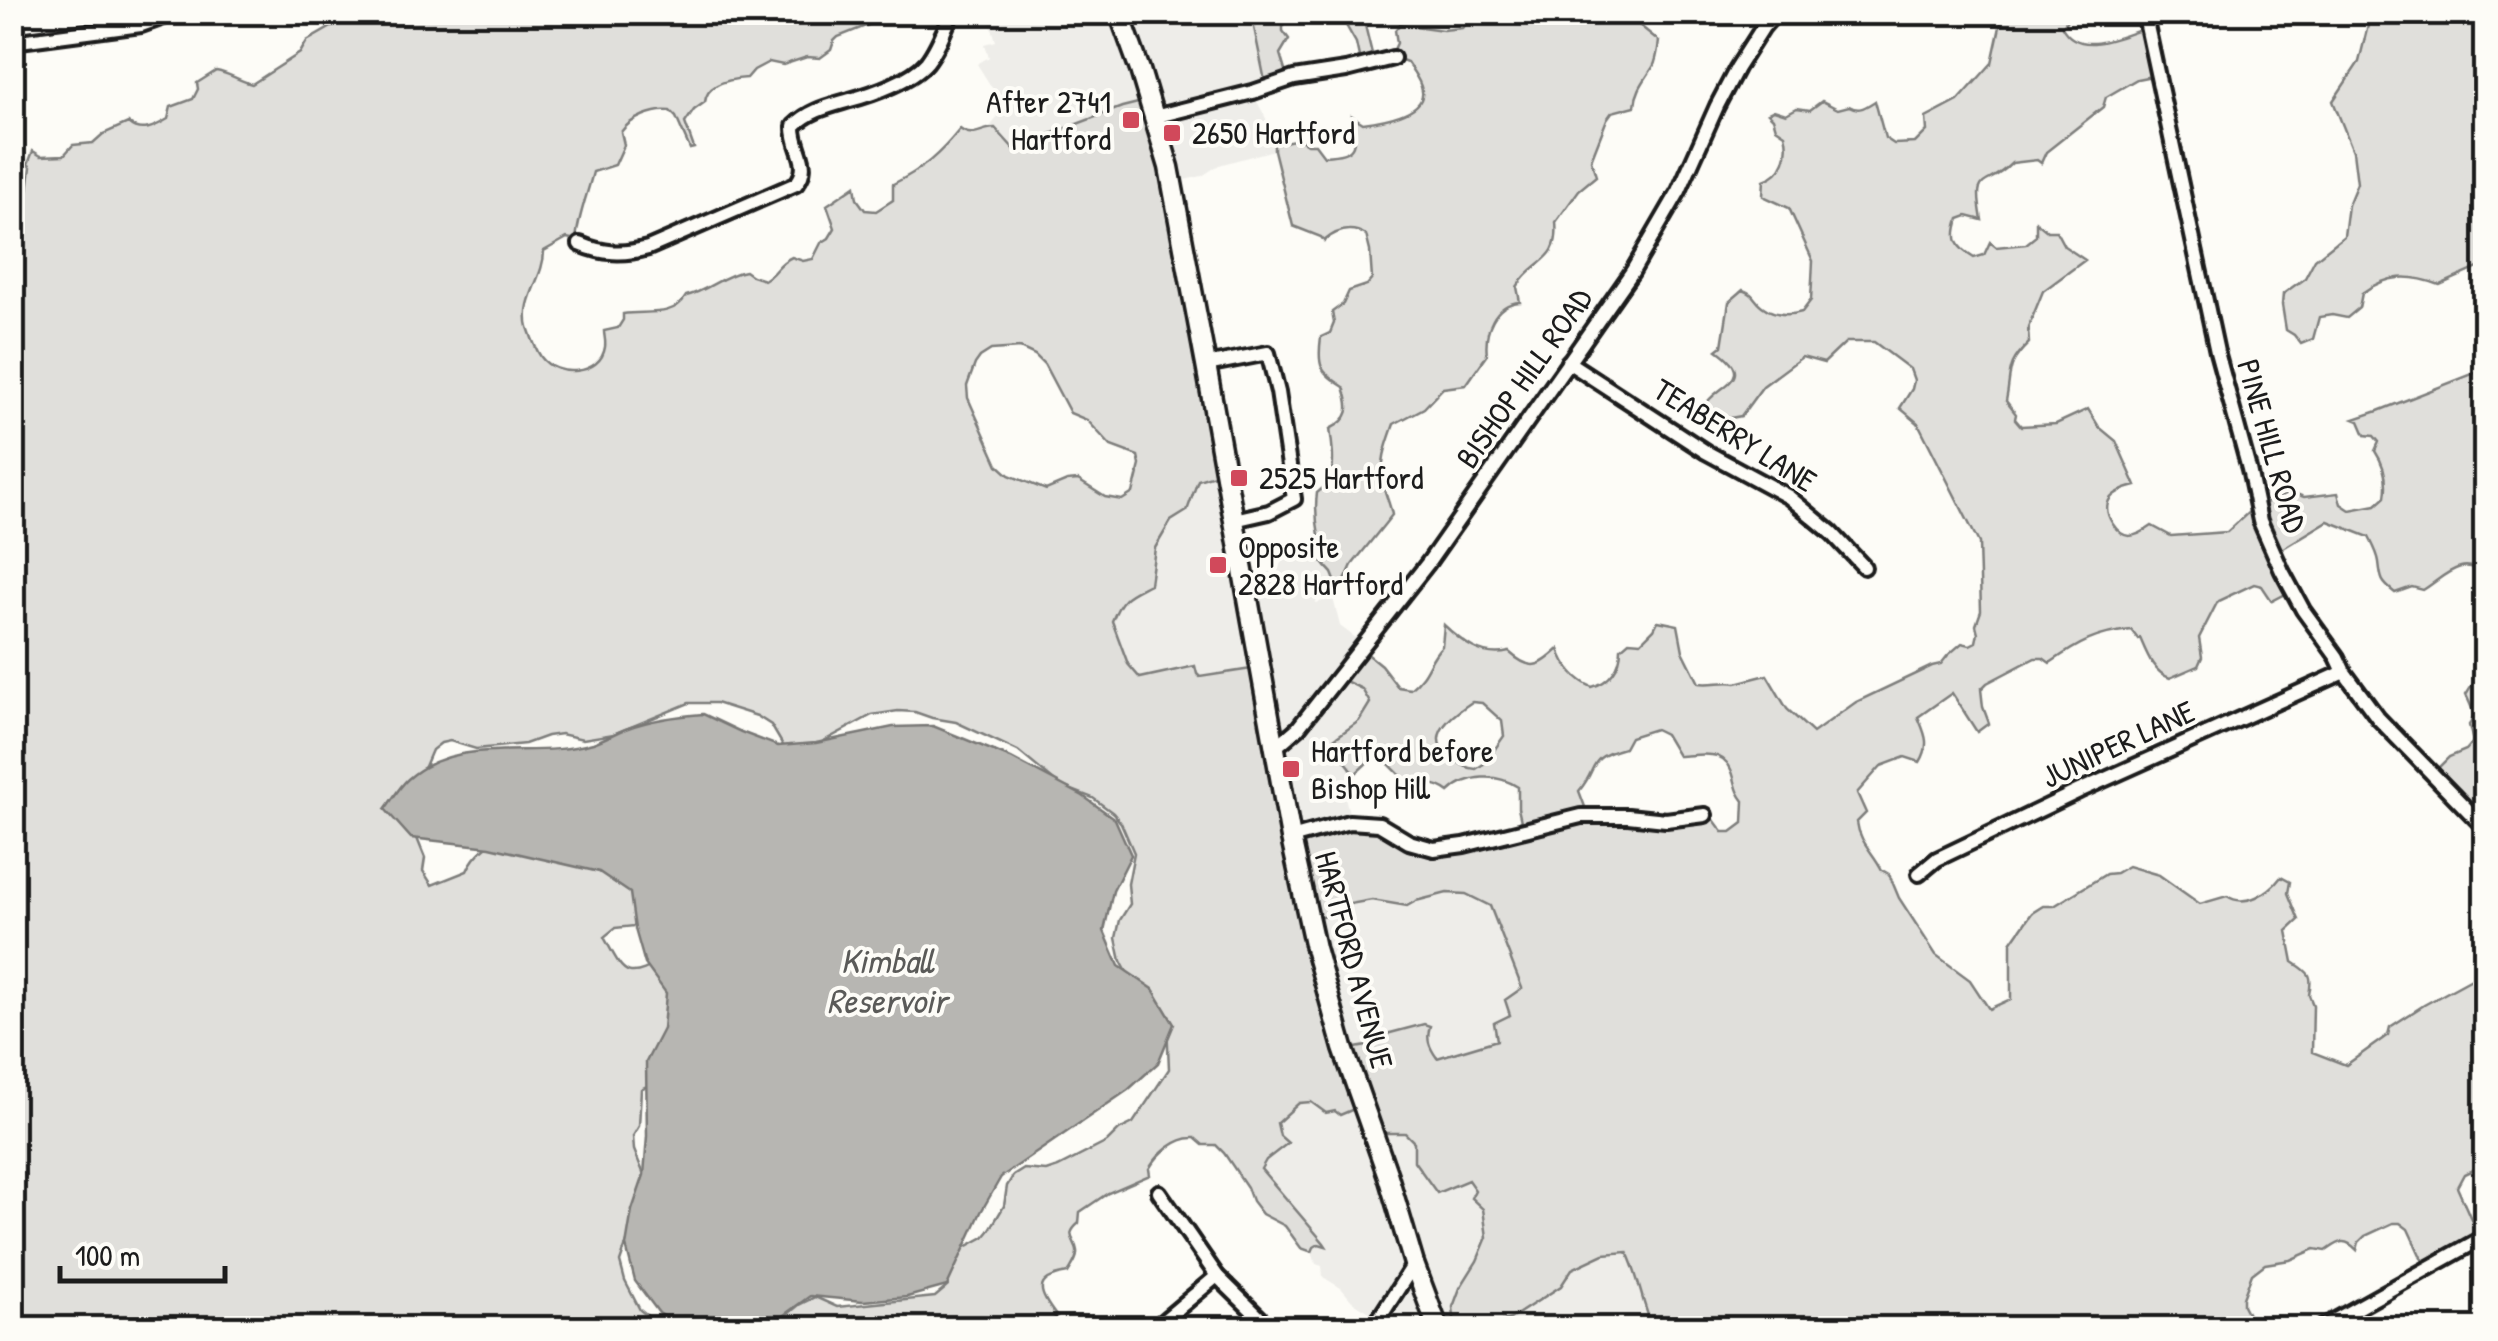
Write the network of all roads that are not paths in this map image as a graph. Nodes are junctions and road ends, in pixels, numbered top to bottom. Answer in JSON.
{"nodes":[{"id":1,"x":176,"y":12,"type":"edge"},
{"id":2,"x":952,"y":12,"type":"edge"},
{"id":3,"x":1118,"y":12,"type":"edge"},
{"id":4,"x":1776,"y":12,"type":"edge"},
{"id":5,"x":2144,"y":12,"type":"edge"},
{"id":6,"x":12,"y":42,"type":"edge"},
{"id":7,"x":1393,"y":58,"type":"dead end"},
{"id":8,"x":1154,"y":117,"type":"junction"},
{"id":9,"x":580,"y":244,"type":"dead end"},
{"id":10,"x":1568,"y":362,"type":"junction"},
{"id":11,"x":1206,"y":364,"type":"junction"},
{"id":12,"x":1234,"y":520,"type":"junction"},
{"id":13,"x":1864,"y":566,"type":"dead end"},
{"id":14,"x":2344,"y":672,"type":"junction"},
{"id":15,"x":1276,"y":747,"type":"junction"},
{"id":16,"x":1705,"y":815,"type":"dead end"},
{"id":17,"x":2486,"y":829,"type":"edge"},
{"id":18,"x":1291,"y":838,"type":"junction"},
{"id":19,"x":1919,"y":874,"type":"dead end"},
{"id":20,"x":1160,"y":1192,"type":"dead end"},
{"id":21,"x":2486,"y":1236,"type":"edge"},
{"id":22,"x":1414,"y":1264,"type":"junction"},
{"id":23,"x":1217,"y":1276,"type":"junction"},
{"id":24,"x":1155,"y":1328,"type":"edge"},
{"id":25,"x":1270,"y":1328,"type":"edge"},
{"id":26,"x":1373,"y":1328,"type":"edge"},
{"id":27,"x":1438,"y":1328,"type":"edge"},
{"id":28,"x":2324,"y":1328,"type":"edge"}],
"edges":[{"from":1,"to":6,"type":"street"},
{"from":2,"to":9,"type":"street"},
{"from":3,"to":8,"type":"highway","name":"HARTFORD AVENUE"},
{"from":4,"to":10,"type":"street","name":"BISHOP HILL ROAD"},
{"from":5,"to":14,"type":"street","name":"PINE HILL ROAD"},
{"from":7,"to":8,"type":"street"},
{"from":8,"to":11,"type":"highway","name":"HARTFORD AVENUE"},
{"from":10,"to":13,"type":"street","name":"TEABERRY LANE"},
{"from":10,"to":15,"type":"street","name":"BISHOP HILL ROAD"},
{"from":11,"to":12,"type":"highway","name":"HARTFORD AVENUE"},
{"from":11,"to":12,"type":"street"},
{"from":12,"to":15,"type":"highway","name":"HARTFORD AVENUE"},
{"from":14,"to":17,"type":"street","name":"PINE HILL ROAD"},
{"from":14,"to":19,"type":"street","name":"JUNIPER LANE"},
{"from":15,"to":18,"type":"highway","name":"HARTFORD AVENUE"},
{"from":16,"to":18,"type":"street"},
{"from":18,"to":22,"type":"highway","name":"HARTFORD AVENUE"},
{"from":20,"to":23,"type":"street"},
{"from":21,"to":28,"type":"street"},
{"from":22,"to":26,"type":"street"},
{"from":22,"to":27,"type":"highway","name":"HARTFORD AVENUE"},
{"from":23,"to":24,"type":"street"},
{"from":23,"to":25,"type":"street"}]}
